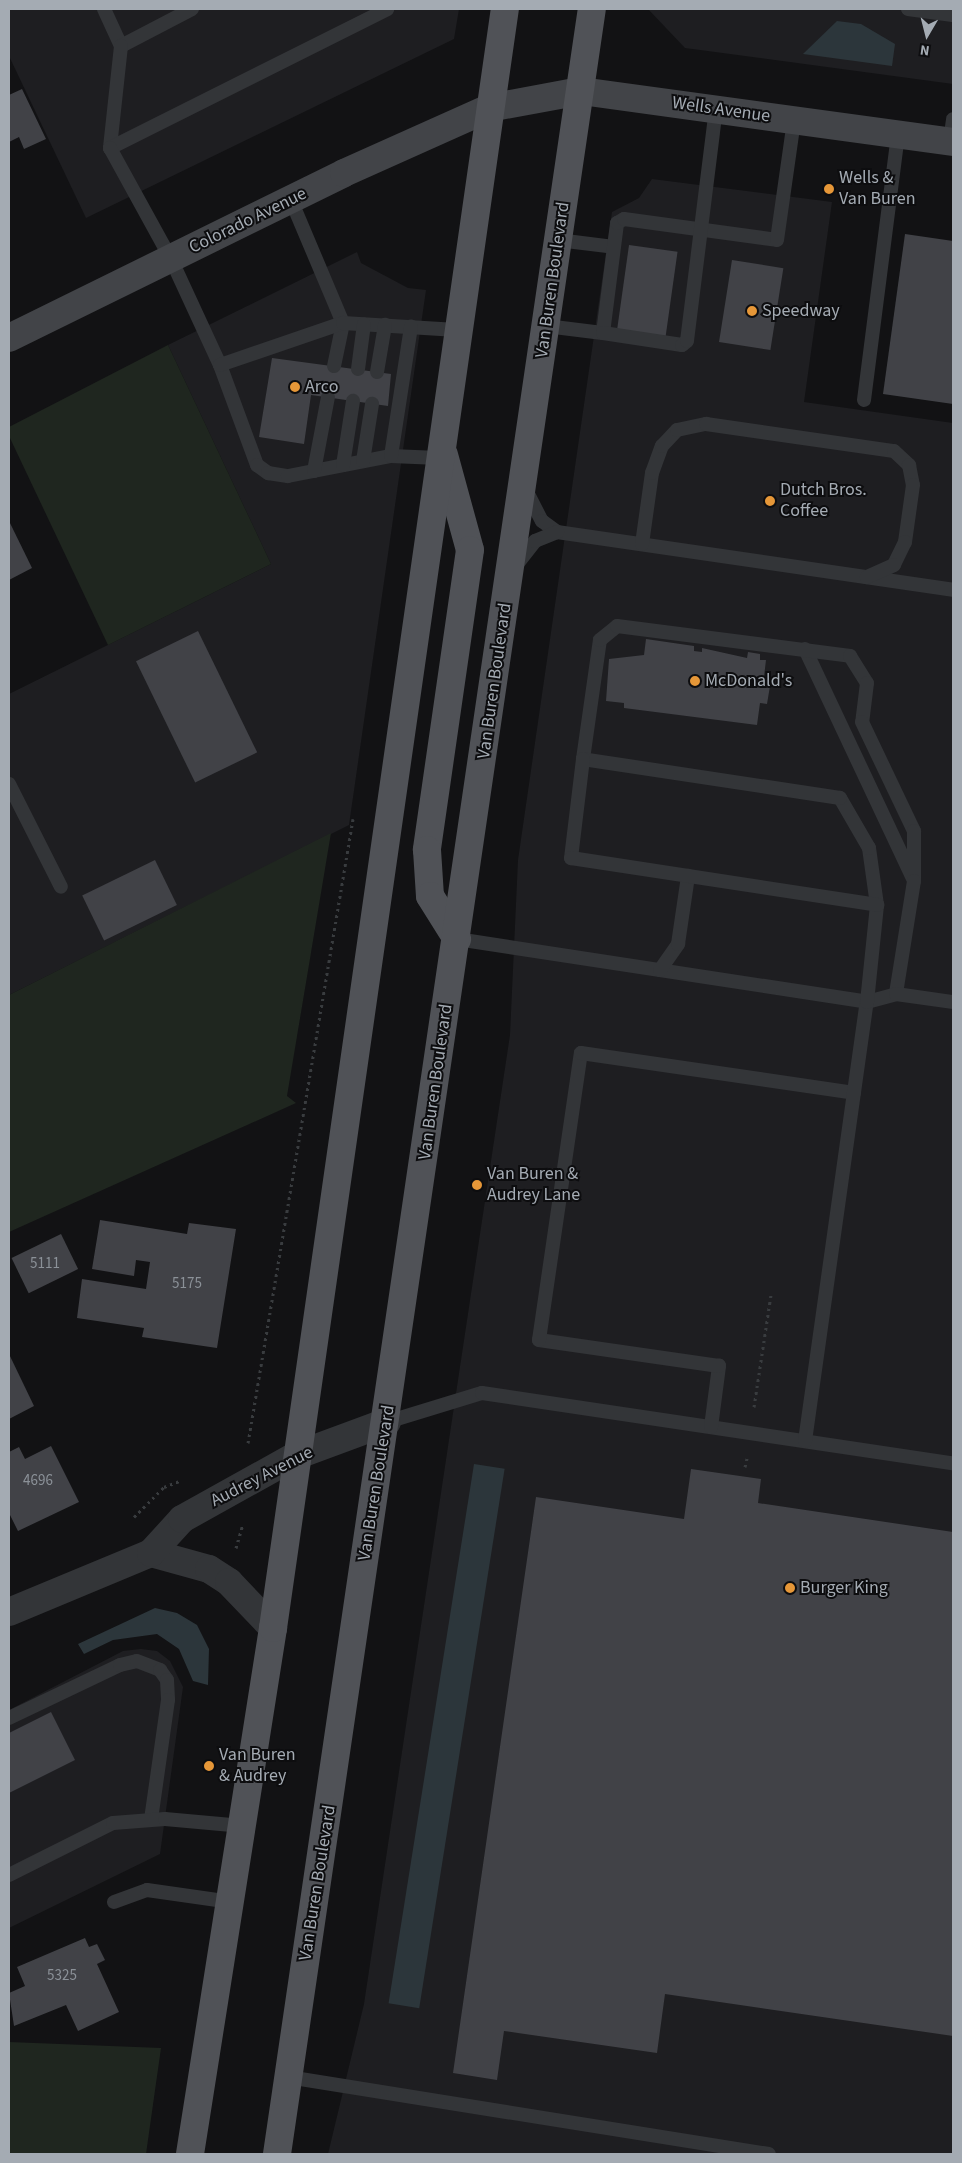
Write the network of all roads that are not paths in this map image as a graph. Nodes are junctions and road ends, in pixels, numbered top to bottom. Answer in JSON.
{"nodes":[{"id":1,"x":104,"y":9,"type":"edge"},
{"id":2,"x":192,"y":9,"type":"edge"},
{"id":3,"x":387,"y":9,"type":"edge"},
{"id":4,"x":505,"y":9,"type":"edge"},
{"id":5,"x":592,"y":9,"type":"edge"},
{"id":6,"x":908,"y":9,"type":"edge"},
{"id":7,"x":953,"y":15,"type":"edge"},
{"id":8,"x":121,"y":46,"type":"junction"},
{"id":9,"x":581,"y":91,"type":"junction"},
{"id":10,"x":490,"y":108,"type":"junction"},
{"id":11,"x":716,"y":109,"type":"junction"},
{"id":12,"x":794,"y":120,"type":"junction"},
{"id":13,"x":898,"y":134,"type":"junction"},
{"id":14,"x":952,"y":134,"type":"edge"},
{"id":15,"x":110,"y":148,"type":"junction"},
{"id":16,"x":291,"y":200,"type":"junction"},
{"id":17,"x":702,"y":230,"type":"junction"},
{"id":18,"x":558,"y":240,"type":"junction"},
{"id":19,"x":614,"y":247,"type":"junction"},
{"id":20,"x":171,"y":259,"type":"junction"},
{"id":21,"x":342,"y":323,"type":"junction"},
{"id":22,"x":364,"y":324,"type":"junction"},
{"id":23,"x":385,"y":325,"type":"junction"},
{"id":24,"x":546,"y":326,"type":"junction"},
{"id":25,"x":410,"y":327,"type":"junction"},
{"id":26,"x":457,"y":330,"type":"junction"},
{"id":27,"x":603,"y":332,"type":"junction"},
{"id":28,"x":9,"y":338,"type":"edge"},
{"id":29,"x":220,"y":365,"type":"junction"},
{"id":30,"x":334,"y":366,"type":"dead end"},
{"id":31,"x":358,"y":369,"type":"dead end"},
{"id":32,"x":377,"y":372,"type":"dead end"},
{"id":33,"x":328,"y":398,"type":"dead end"},
{"id":34,"x":864,"y":400,"type":"dead end"},
{"id":35,"x":353,"y":401,"type":"dead end"},
{"id":36,"x":372,"y":404,"type":"dead end"},
{"id":37,"x":440,"y":451,"type":"junction"},
{"id":38,"x":391,"y":456,"type":"junction"},
{"id":39,"x":363,"y":461,"type":"junction"},
{"id":40,"x":343,"y":465,"type":"junction"},
{"id":41,"x":314,"y":471,"type":"junction"},
{"id":42,"x":523,"y":485,"type":"junction"},
{"id":43,"x":557,"y":532,"type":"junction"},
{"id":44,"x":642,"y":544,"type":"junction"},
{"id":45,"x":510,"y":577,"type":"junction"},
{"id":46,"x":866,"y":577,"type":"junction"},
{"id":47,"x":953,"y":590,"type":"edge"},
{"id":48,"x":805,"y":649,"type":"junction"},
{"id":49,"x":583,"y":759,"type":"junction"},
{"id":50,"x":9,"y":784,"type":"edge"},
{"id":51,"x":688,"y":876,"type":"junction"},
{"id":52,"x":914,"y":881,"type":"junction"},
{"id":53,"x":61,"y":887,"type":"dead end"},
{"id":54,"x":877,"y":905,"type":"junction"},
{"id":55,"x":457,"y":939,"type":"junction"},
{"id":56,"x":660,"y":970,"type":"junction"},
{"id":57,"x":896,"y":994,"type":"junction"},
{"id":58,"x":867,"y":1002,"type":"junction"},
{"id":59,"x":953,"y":1002,"type":"edge"},
{"id":60,"x":854,"y":1093,"type":"junction"},
{"id":61,"x":387,"y":1422,"type":"junction"},
{"id":62,"x":711,"y":1427,"type":"junction"},
{"id":63,"x":805,"y":1441,"type":"junction"},
{"id":64,"x":294,"y":1456,"type":"junction"},
{"id":65,"x":953,"y":1463,"type":"edge"},
{"id":66,"x":151,"y":1553,"type":"junction"},
{"id":67,"x":9,"y":1612,"type":"edge"},
{"id":68,"x":273,"y":1628,"type":"junction"},
{"id":69,"x":9,"y":1718,"type":"edge"},
{"id":70,"x":151,"y":1819,"type":"junction"},
{"id":71,"x":243,"y":1826,"type":"junction"},
{"id":72,"x":9,"y":1875,"type":"edge"},
{"id":73,"x":114,"y":1902,"type":"dead end"},
{"id":74,"x":231,"y":1902,"type":"junction"},
{"id":75,"x":288,"y":2077,"type":"junction"},
{"id":76,"x":190,"y":2154,"type":"edge"},
{"id":77,"x":277,"y":2154,"type":"edge"},
{"id":78,"x":769,"y":2154,"type":"edge"}],
"edges":[{"from":1,"to":8,"type":"lane"},
{"from":2,"to":8,"type":"lane"},
{"from":3,"to":15,"type":"lane"},
{"from":4,"to":10,"type":"main road"},
{"from":5,"to":9,"type":"main road","name":"Van Buren Boulevard"},
{"from":6,"to":7,"type":"lane"},
{"from":8,"to":15,"type":"lane"},
{"from":9,"to":10,"type":"street","name":"Wells Avenue"},
{"from":9,"to":11,"type":"street","name":"Wells Avenue"},
{"from":9,"to":18,"type":"main road","name":"Van Buren Boulevard"},
{"from":10,"to":16,"type":"street","name":"Colorado Avenue"},
{"from":10,"to":26,"type":"main road"},
{"from":11,"to":12,"type":"street","name":"Wells Avenue"},
{"from":11,"to":17,"type":"lane"},
{"from":12,"to":13,"type":"street","name":"Wells Avenue"},
{"from":12,"to":17,"type":"lane"},
{"from":13,"to":14,"type":"street","name":"Wells Avenue"},
{"from":13,"to":34,"type":"lane"},
{"from":15,"to":20,"type":"lane"},
{"from":16,"to":20,"type":"street","name":"Colorado Avenue"},
{"from":16,"to":21,"type":"lane"},
{"from":17,"to":19,"type":"lane"},
{"from":17,"to":27,"type":"lane"},
{"from":18,"to":19,"type":"lane"},
{"from":18,"to":24,"type":"main road","name":"Van Buren Boulevard"},
{"from":19,"to":27,"type":"lane"},
{"from":20,"to":28,"type":"street","name":"Colorado Avenue"},
{"from":20,"to":29,"type":"lane"},
{"from":21,"to":22,"type":"lane"},
{"from":21,"to":29,"type":"lane"},
{"from":21,"to":30,"type":"lane"},
{"from":22,"to":23,"type":"lane"},
{"from":22,"to":31,"type":"lane"},
{"from":23,"to":25,"type":"lane"},
{"from":23,"to":32,"type":"lane"},
{"from":24,"to":27,"type":"lane"},
{"from":24,"to":42,"type":"main road","name":"Van Buren Boulevard"},
{"from":25,"to":26,"type":"lane"},
{"from":25,"to":38,"type":"lane"},
{"from":26,"to":37,"type":"main road"},
{"from":29,"to":41,"type":"lane"},
{"from":33,"to":41,"type":"lane"},
{"from":35,"to":40,"type":"lane"},
{"from":36,"to":39,"type":"lane"},
{"from":37,"to":38,"type":"lane"},
{"from":37,"to":55,"type":"main road"},
{"from":37,"to":64,"type":"main road"},
{"from":38,"to":39,"type":"lane"},
{"from":39,"to":40,"type":"lane"},
{"from":40,"to":41,"type":"lane"},
{"from":42,"to":43,"type":"lane"},
{"from":42,"to":45,"type":"main road","name":"Van Buren Boulevard"},
{"from":43,"to":44,"type":"lane"},
{"from":43,"to":45,"type":"lane"},
{"from":44,"to":46,"type":"lane"},
{"from":44,"to":46,"type":"lane"},
{"from":45,"to":55,"type":"main road","name":"Van Buren Boulevard"},
{"from":46,"to":47,"type":"lane"},
{"from":48,"to":49,"type":"lane"},
{"from":48,"to":52,"type":"lane"},
{"from":48,"to":52,"type":"lane"},
{"from":49,"to":51,"type":"lane"},
{"from":49,"to":54,"type":"lane"},
{"from":50,"to":53,"type":"lane"},
{"from":51,"to":54,"type":"lane"},
{"from":51,"to":56,"type":"lane"},
{"from":52,"to":57,"type":"lane"},
{"from":54,"to":58,"type":"lane"},
{"from":55,"to":56,"type":"lane"},
{"from":55,"to":61,"type":"main road","name":"Van Buren Boulevard"},
{"from":56,"to":58,"type":"lane"},
{"from":57,"to":58,"type":"lane"},
{"from":57,"to":59,"type":"lane"},
{"from":58,"to":60,"type":"lane"},
{"from":60,"to":62,"type":"lane"},
{"from":60,"to":63,"type":"lane"},
{"from":61,"to":62,"type":"lane"},
{"from":61,"to":64,"type":"street","name":"Audrey Avenue"},
{"from":61,"to":75,"type":"main road","name":"Van Buren Boulevard"},
{"from":62,"to":63,"type":"lane"},
{"from":63,"to":65,"type":"lane"},
{"from":64,"to":66,"type":"street","name":"Audrey Avenue"},
{"from":64,"to":68,"type":"main road"},
{"from":66,"to":67,"type":"street","name":"Audrey Avenue"},
{"from":66,"to":68,"type":"street"},
{"from":68,"to":71,"type":"main road"},
{"from":69,"to":70,"type":"lane"},
{"from":70,"to":71,"type":"lane"},
{"from":70,"to":72,"type":"lane"},
{"from":71,"to":74,"type":"main road"},
{"from":73,"to":74,"type":"lane"},
{"from":74,"to":76,"type":"main road"},
{"from":75,"to":77,"type":"main road","name":"Van Buren Boulevard"},
{"from":75,"to":78,"type":"lane"}]}
